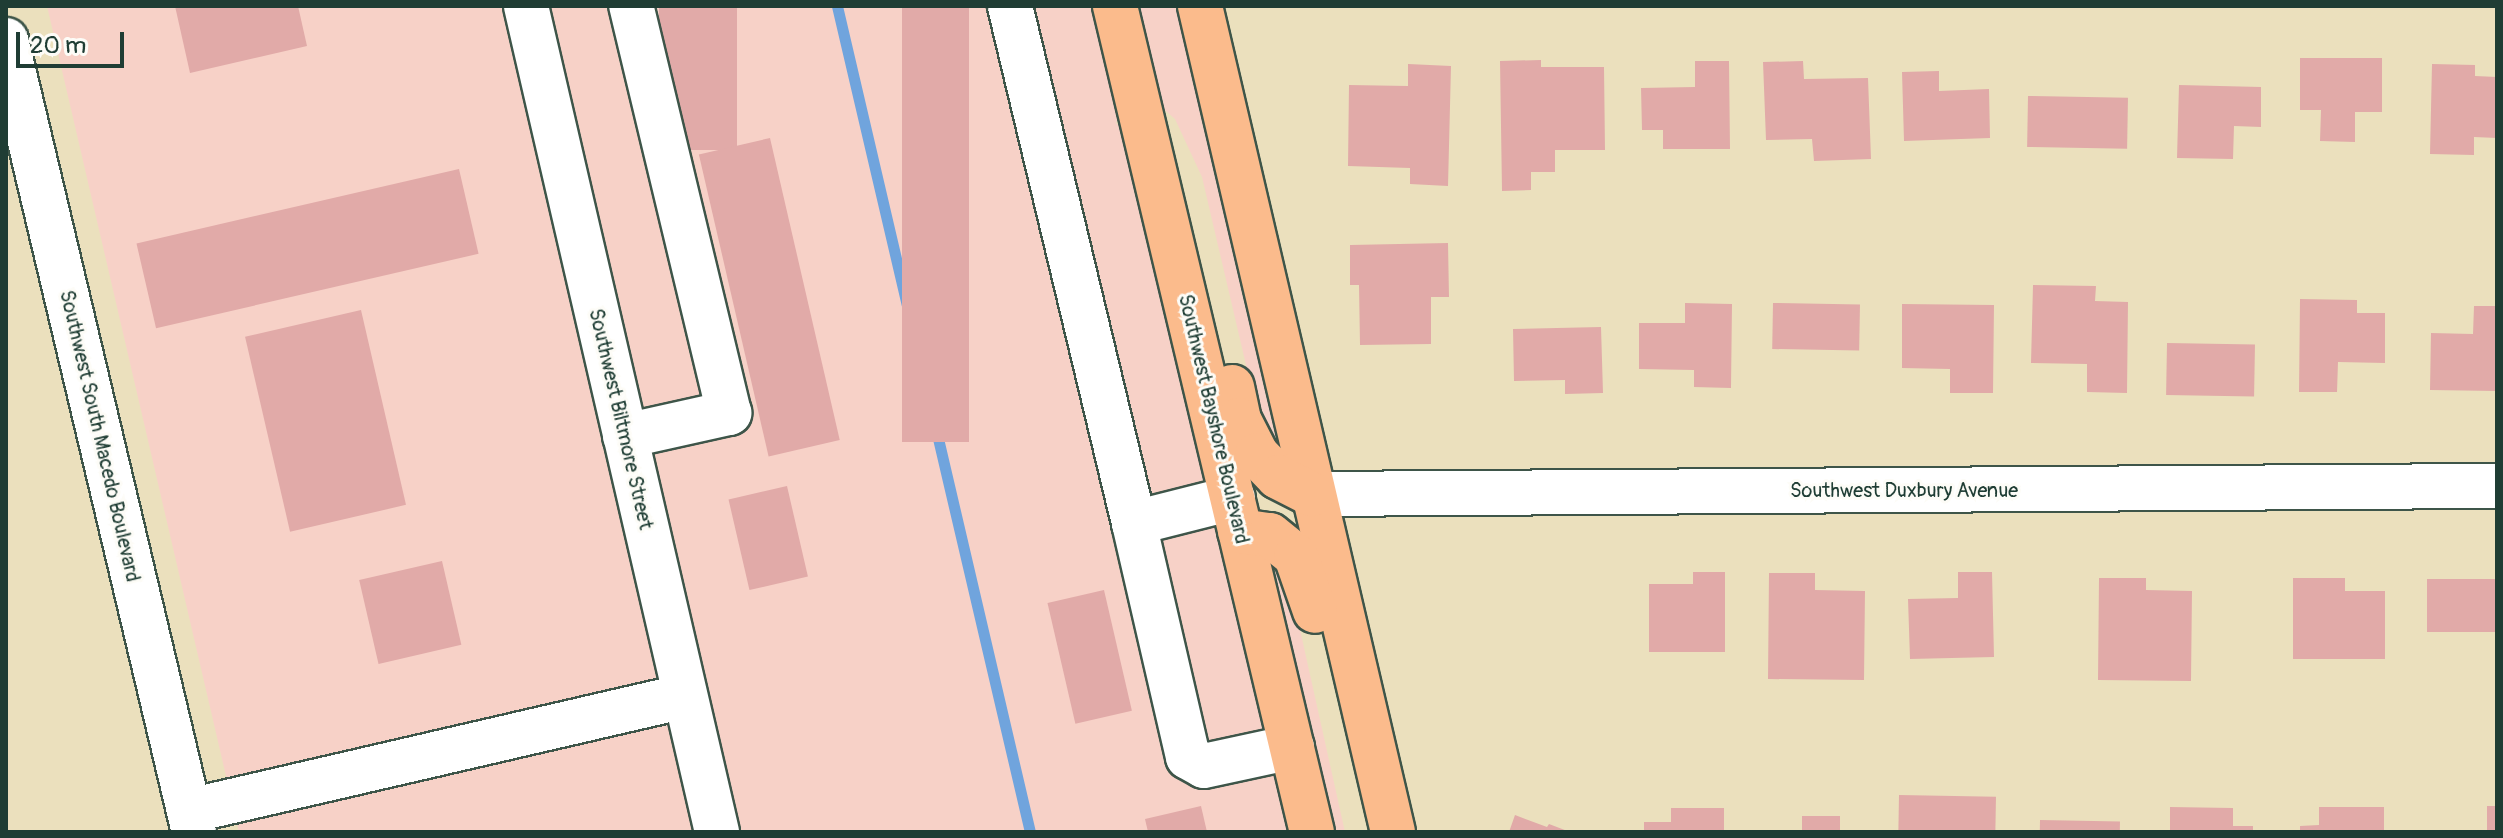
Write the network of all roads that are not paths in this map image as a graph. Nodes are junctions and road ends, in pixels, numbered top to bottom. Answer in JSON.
{"nodes":[{"id":1,"x":526,"y":6,"type":"edge"},
{"id":2,"x":631,"y":6,"type":"edge"},
{"id":3,"x":1010,"y":6,"type":"edge"},
{"id":4,"x":1115,"y":6,"type":"edge"},
{"id":5,"x":1200,"y":6,"type":"edge"},
{"id":6,"x":6,"y":40,"type":"edge"},
{"id":7,"x":1142,"y":117,"type":"junction"},
{"id":8,"x":625,"y":436,"type":"junction"},
{"id":9,"x":2497,"y":486,"type":"edge"},
{"id":10,"x":1312,"y":494,"type":"junction"},
{"id":11,"x":1237,"y":515,"type":"junction"},
{"id":12,"x":1134,"y":523,"type":"junction"},
{"id":13,"x":685,"y":696,"type":"junction"},
{"id":14,"x":1292,"y":747,"type":"junction"},
{"id":15,"x":192,"y":822,"type":"edge"},
{"id":16,"x":717,"y":832,"type":"edge"},
{"id":17,"x":1312,"y":832,"type":"edge"},
{"id":18,"x":1364,"y":832,"type":"edge"},
{"id":19,"x":1393,"y":832,"type":"edge"}],
"edges":[{"from":1,"to":8,"type":"street","name":"Southwest Biltmore Street"},
{"from":2,"to":8,"type":"street"},
{"from":3,"to":12,"type":"street"},
{"from":4,"to":7,"type":"main road","name":"Southwest Bayshore Boulevard"},
{"from":5,"to":10,"type":"main road"},
{"from":6,"to":15,"type":"street","name":"Southwest South Macedo Boulevard"},
{"from":7,"to":10,"type":"main road"},
{"from":7,"to":11,"type":"main road","name":"Southwest Bayshore Boulevard"},
{"from":8,"to":13,"type":"street","name":"Southwest Biltmore Street"},
{"from":9,"to":10,"type":"street","name":"Southwest Duxbury Avenue"},
{"from":10,"to":19,"type":"main road"},
{"from":11,"to":12,"type":"street"},
{"from":11,"to":14,"type":"main road","name":"Southwest Bayshore Boulevard"},
{"from":11,"to":18,"type":"main road"},
{"from":12,"to":14,"type":"street"},
{"from":13,"to":15,"type":"street"},
{"from":13,"to":16,"type":"street","name":"Southwest Biltmore Street"},
{"from":14,"to":17,"type":"main road","name":"Southwest Bayshore Boulevard"}]}
